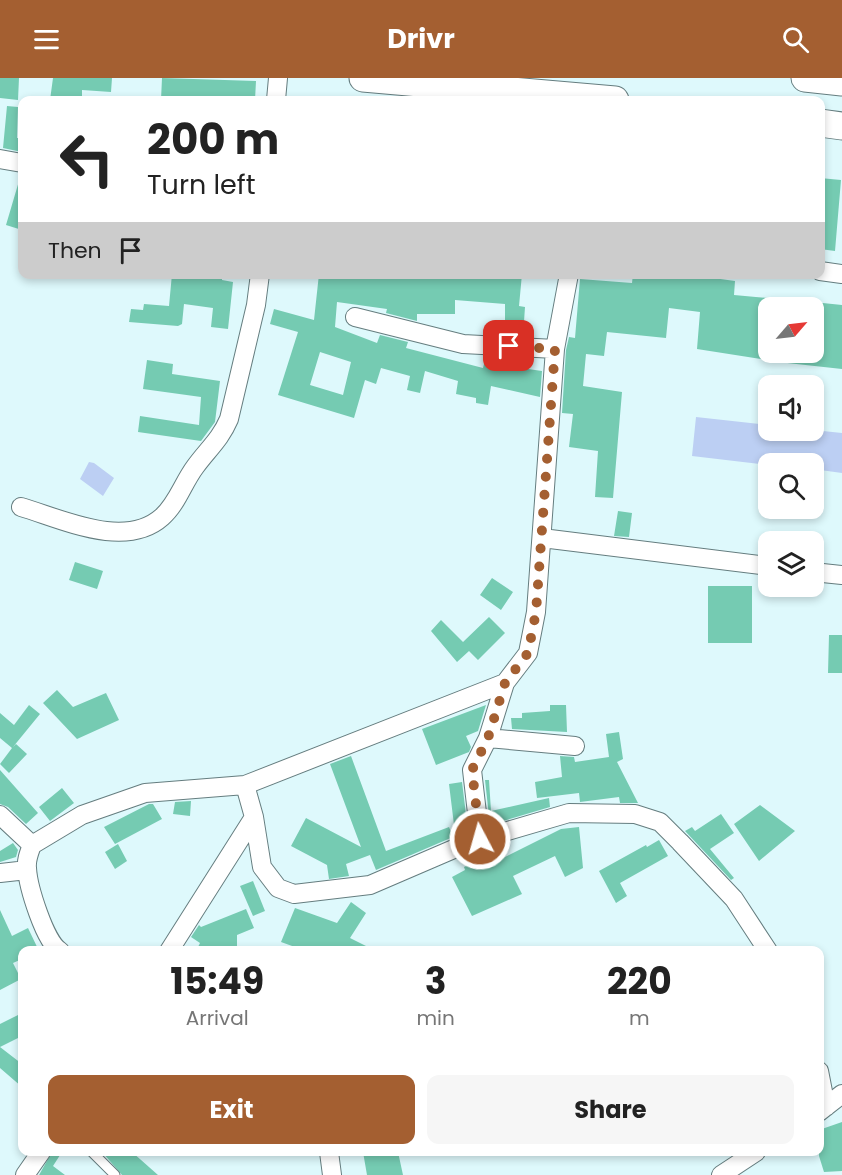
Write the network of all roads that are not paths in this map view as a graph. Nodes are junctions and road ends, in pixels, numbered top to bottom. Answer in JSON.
{"nodes":[{"id":1,"x":278,"y":78,"type":"edge"},
{"id":2,"x":363,"y":78,"type":"edge"},
{"id":3,"x":805,"y":78,"type":"edge"},
{"id":4,"x":842,"y":82,"type":"edge"},
{"id":5,"x":586,"y":92,"type":"edge"},
{"id":6,"x":276,"y":96,"type":"edge"},
{"id":7,"x":600,"y":96,"type":"edge"},
{"id":8,"x":825,"y":124,"type":"edge"},
{"id":9,"x":842,"y":126,"type":"edge"},
{"id":10,"x":0,"y":159,"type":"edge"},
{"id":11,"x":18,"y":162,"type":"edge"},
{"id":12,"x":825,"y":272,"type":"edge"},
{"id":13,"x":842,"y":274,"type":"edge"},
{"id":14,"x":259,"y":279,"type":"edge"},
{"id":15,"x":568,"y":279,"type":"edge"},
{"id":16,"x":355,"y":317,"type":"dead end"},
{"id":17,"x":555,"y":349,"type":"junction"},
{"id":18,"x":21,"y":507,"type":"dead end"},
{"id":19,"x":542,"y":538,"type":"junction"},
{"id":20,"x":758,"y":565,"type":"edge"},
{"id":21,"x":824,"y":573,"type":"edge"},
{"id":22,"x":842,"y":575,"type":"edge"},
{"id":23,"x":505,"y":683,"type":"junction"},
{"id":24,"x":488,"y":738,"type":"junction"},
{"id":25,"x":575,"y":746,"type":"dead end"},
{"id":26,"x":245,"y":785,"type":"junction"},
{"id":27,"x":0,"y":815,"type":"edge"},
{"id":28,"x":254,"y":817,"type":"junction"},
{"id":29,"x":480,"y":839,"type":"junction"},
{"id":30,"x":32,"y":845,"type":"junction"},
{"id":31,"x":27,"y":870,"type":"junction"},
{"id":32,"x":0,"y":873,"type":"edge"},
{"id":33,"x":57,"y":946,"type":"edge"},
{"id":34,"x":172,"y":946,"type":"edge"},
{"id":35,"x":765,"y":946,"type":"edge"},
{"id":36,"x":842,"y":1094,"type":"edge"},
{"id":37,"x":824,"y":1108,"type":"edge"},
{"id":38,"x":38,"y":1156,"type":"edge"},
{"id":39,"x":96,"y":1156,"type":"edge"},
{"id":40,"x":330,"y":1156,"type":"edge"},
{"id":41,"x":750,"y":1156,"type":"edge"},
{"id":42,"x":24,"y":1175,"type":"edge"},
{"id":43,"x":115,"y":1175,"type":"edge"},
{"id":44,"x":332,"y":1175,"type":"edge"},
{"id":45,"x":721,"y":1175,"type":"edge"}],
"edges":[{"from":1,"to":6,"type":"street"},
{"from":2,"to":5,"type":"main road"},
{"from":3,"to":4,"type":"main road"},
{"from":5,"to":7,"type":"main road"},
{"from":8,"to":9,"type":"main road"},
{"from":10,"to":11,"type":"street"},
{"from":12,"to":13,"type":"street"},
{"from":14,"to":18,"type":"street"},
{"from":15,"to":17,"type":"street"},
{"from":16,"to":17,"type":"street"},
{"from":17,"to":19,"type":"street"},
{"from":19,"to":20,"type":"street"},
{"from":19,"to":23,"type":"street"},
{"from":21,"to":22,"type":"street"},
{"from":23,"to":24,"type":"street"},
{"from":23,"to":26,"type":"street"},
{"from":24,"to":25,"type":"street"},
{"from":24,"to":29,"type":"street"},
{"from":26,"to":28,"type":"street"},
{"from":26,"to":30,"type":"street"},
{"from":27,"to":30,"type":"street"},
{"from":28,"to":29,"type":"street"},
{"from":28,"to":34,"type":"street"},
{"from":29,"to":35,"type":"street"},
{"from":30,"to":31,"type":"street"},
{"from":31,"to":32,"type":"street"},
{"from":31,"to":33,"type":"street"},
{"from":36,"to":37,"type":"street"},
{"from":38,"to":42,"type":"street"},
{"from":39,"to":43,"type":"lane"},
{"from":40,"to":44,"type":"street"},
{"from":41,"to":45,"type":"street"}]}
